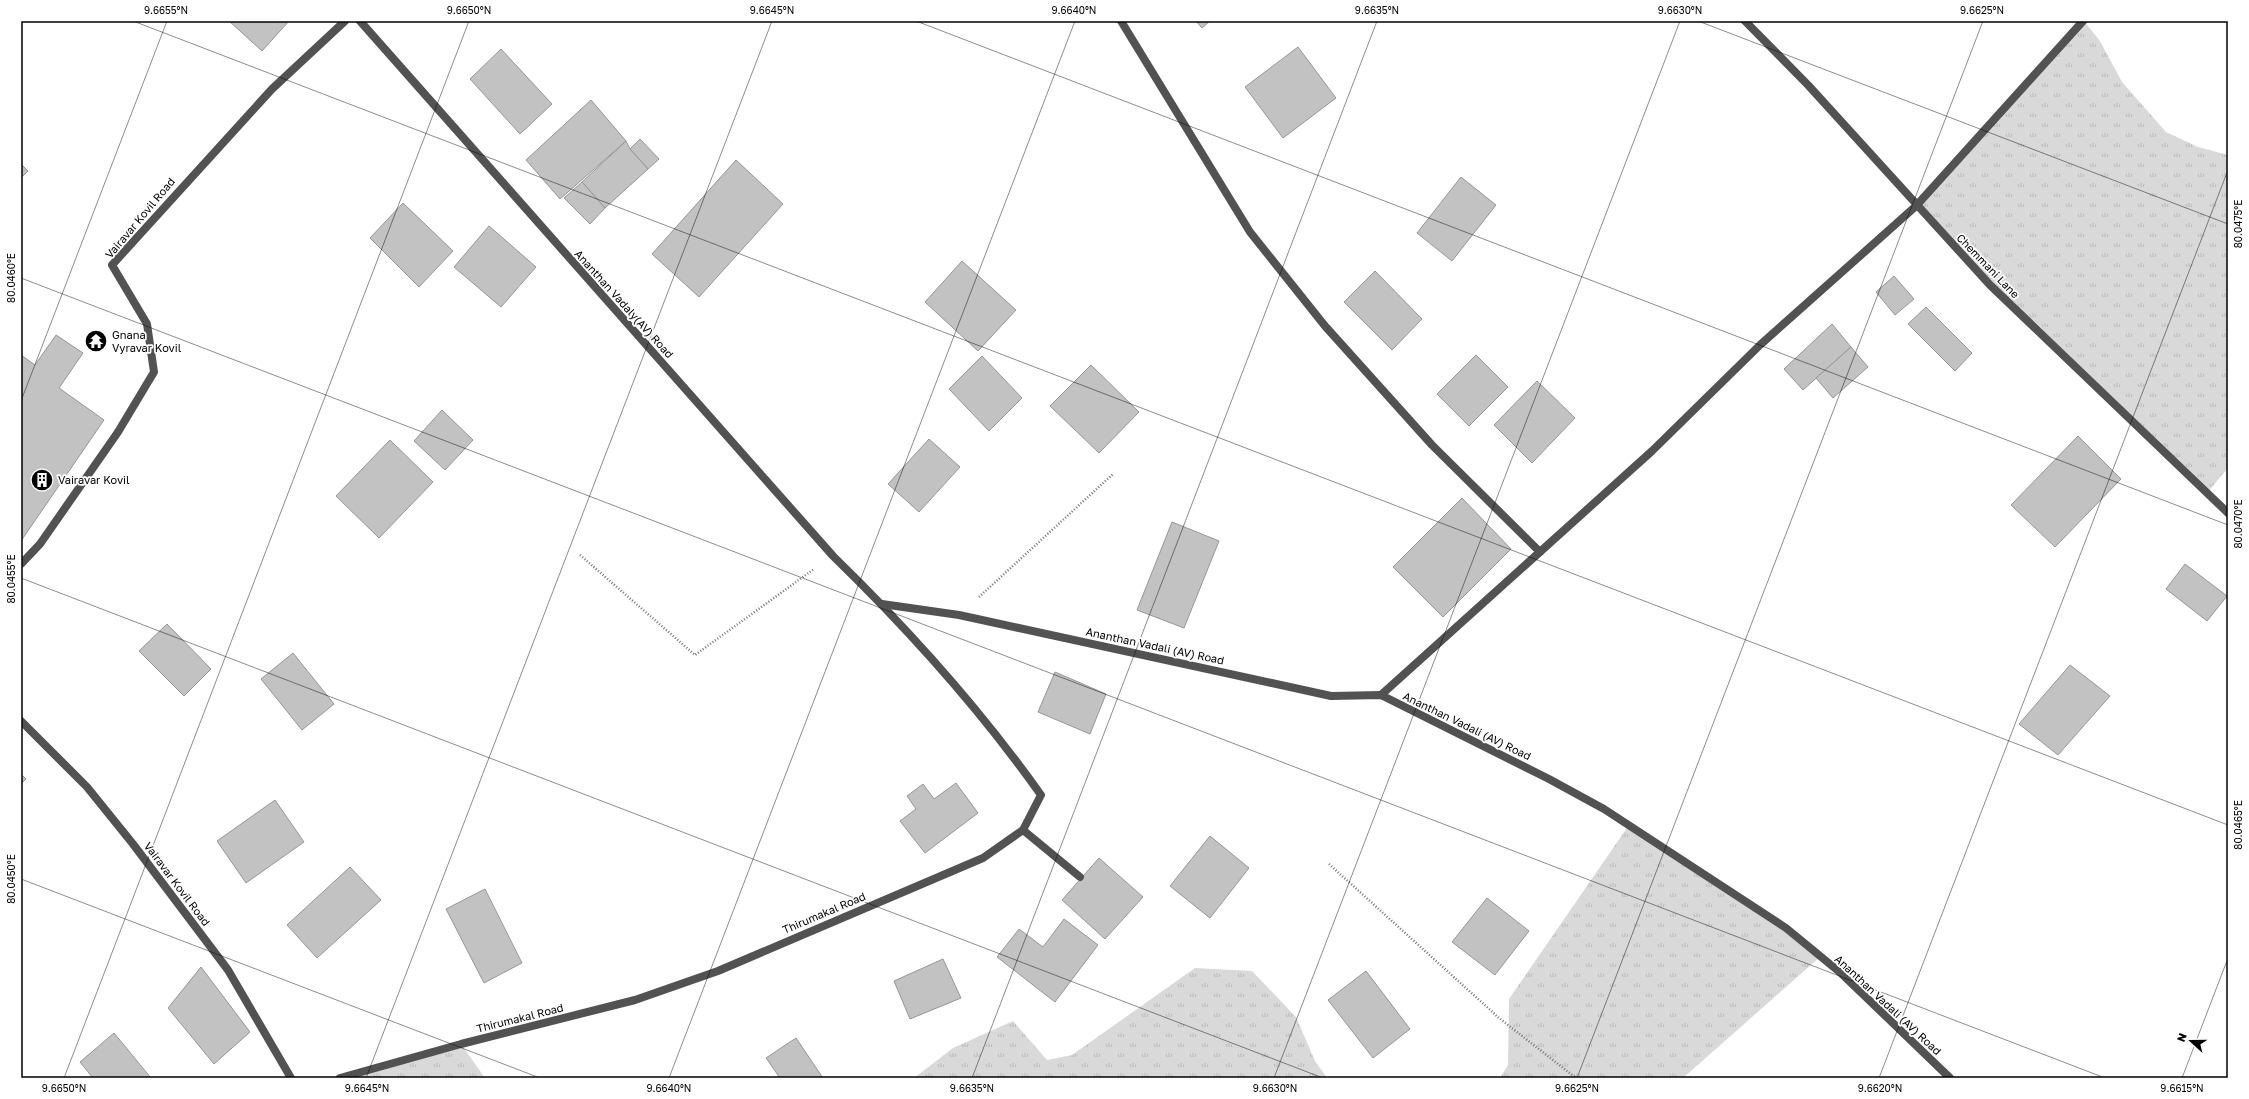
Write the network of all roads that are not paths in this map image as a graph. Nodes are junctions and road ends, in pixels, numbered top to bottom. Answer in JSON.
{"nodes":[{"id":1,"x":345,"y":21,"type":"edge"},
{"id":2,"x":360,"y":21,"type":"edge"},
{"id":3,"x":1121,"y":21,"type":"edge"},
{"id":4,"x":1746,"y":21,"type":"edge"},
{"id":5,"x":2083,"y":21,"type":"edge"},
{"id":6,"x":1916,"y":206,"type":"junction"},
{"id":7,"x":2228,"y":513,"type":"edge"},
{"id":8,"x":1540,"y":552,"type":"junction"},
{"id":9,"x":21,"y":564,"type":"edge"},
{"id":10,"x":879,"y":601,"type":"junction"},
{"id":11,"x":1381,"y":695,"type":"junction"},
{"id":12,"x":21,"y":721,"type":"edge"},
{"id":13,"x":1023,"y":830,"type":"junction"},
{"id":14,"x":1080,"y":877,"type":"dead end"},
{"id":15,"x":290,"y":1078,"type":"edge"},
{"id":16,"x":340,"y":1078,"type":"edge"},
{"id":17,"x":1950,"y":1078,"type":"edge"}],
"edges":[{"from":1,"to":9,"type":"street","name":"Vairavar Kovil Road"},
{"from":2,"to":10,"type":"street","name":"Ananthan Vadaly(AV) Road"},
{"from":3,"to":8,"type":"street"},
{"from":4,"to":6,"type":"street","name":"Chemmani Lane"},
{"from":5,"to":6,"type":"street"},
{"from":6,"to":7,"type":"street","name":"Chemmani Lane"},
{"from":6,"to":8,"type":"street"},
{"from":8,"to":11,"type":"street"},
{"from":10,"to":11,"type":"street","name":"Ananthan Vadali (AV) Road"},
{"from":10,"to":13,"type":"street","name":"Thirumakal Road"},
{"from":11,"to":17,"type":"street","name":"Ananthan Vadali (AV) Road"},
{"from":12,"to":15,"type":"street","name":"Vairavar Kovil Road"},
{"from":13,"to":14,"type":"street"},
{"from":13,"to":16,"type":"street","name":"Thirumakal Road"}]}
